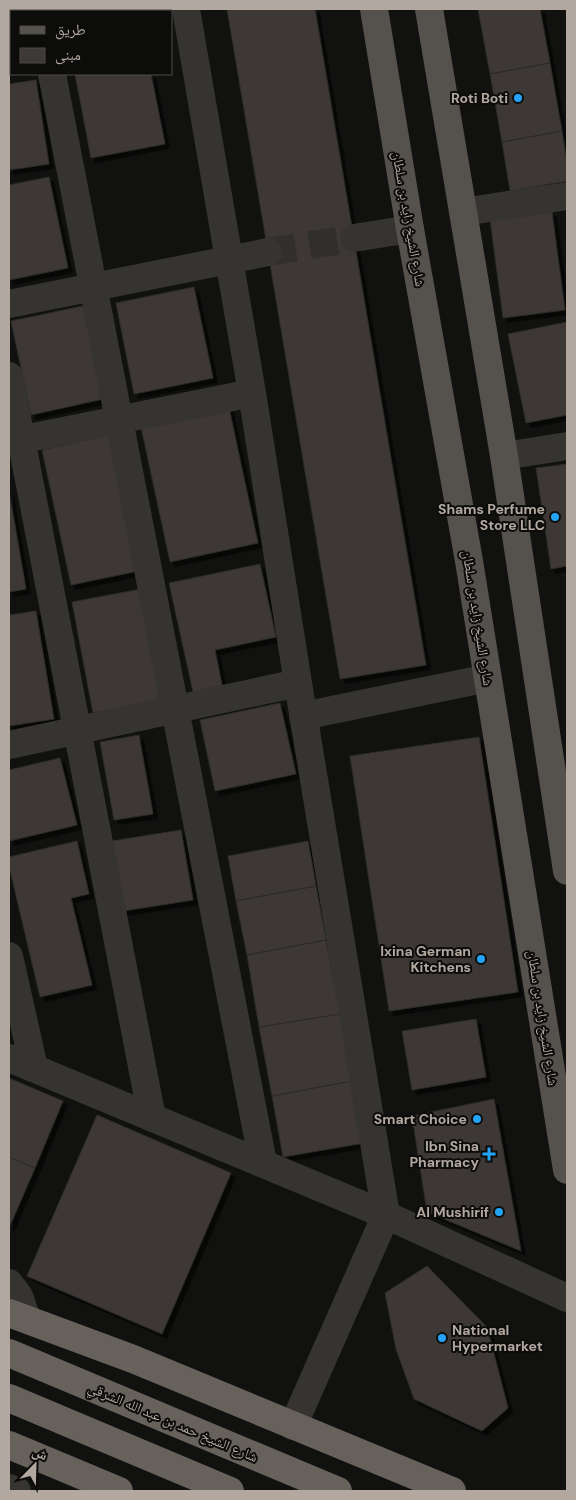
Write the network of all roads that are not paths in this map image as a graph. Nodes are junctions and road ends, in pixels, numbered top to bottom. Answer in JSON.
{"nodes":[{"id":1,"x":186,"y":9,"type":"edge"},
{"id":2,"x":374,"y":9,"type":"edge"},
{"id":3,"x":429,"y":9,"type":"edge"},
{"id":4,"x":52,"y":75,"type":"edge"},
{"id":5,"x":567,"y":196,"type":"edge"},
{"id":6,"x":463,"y":212,"type":"junction"},
{"id":7,"x":410,"y":229,"type":"junction"},
{"id":8,"x":354,"y":238,"type":"tunnel mouth"},
{"id":9,"x":268,"y":252,"type":"tunnel mouth"},
{"id":10,"x":228,"y":258,"type":"junction"},
{"id":11,"x":93,"y":287,"type":"junction"},
{"id":12,"x":9,"y":304,"type":"edge"},
{"id":13,"x":9,"y":376,"type":"edge"},
{"id":14,"x":252,"y":392,"type":"junction"},
{"id":15,"x":119,"y":420,"type":"junction"},
{"id":16,"x":15,"y":441,"type":"edge"},
{"id":17,"x":567,"y":446,"type":"edge"},
{"id":18,"x":504,"y":456,"type":"junction"},
{"id":19,"x":488,"y":678,"type":"junction"},
{"id":20,"x":298,"y":683,"type":"junction"},
{"id":21,"x":175,"y":710,"type":"junction"},
{"id":22,"x":304,"y":716,"type":"junction"},
{"id":23,"x":77,"y":730,"type":"junction"},
{"id":24,"x":9,"y":745,"type":"edge"},
{"id":25,"x":566,"y":860,"type":"edge"},
{"id":26,"x":9,"y":956,"type":"edge"},
{"id":27,"x":9,"y":1058,"type":"edge"},
{"id":28,"x":34,"y":1068,"type":"junction"},
{"id":29,"x":152,"y":1118,"type":"junction"},
{"id":30,"x":263,"y":1163,"type":"junction"},
{"id":31,"x":567,"y":1170,"type":"edge"},
{"id":32,"x":386,"y":1216,"type":"junction"},
{"id":33,"x":9,"y":1283,"type":"edge"},
{"id":34,"x":567,"y":1298,"type":"edge"},
{"id":35,"x":18,"y":1316,"type":"edge"},
{"id":36,"x":9,"y":1353,"type":"edge"},
{"id":37,"x":9,"y":1398,"type":"edge"},
{"id":38,"x":293,"y":1426,"type":"junction"},
{"id":39,"x":9,"y":1445,"type":"edge"},
{"id":40,"x":9,"y":1488,"type":"edge"},
{"id":41,"x":17,"y":1491,"type":"edge"},
{"id":42,"x":119,"y":1491,"type":"edge"},
{"id":43,"x":230,"y":1491,"type":"edge"},
{"id":44,"x":338,"y":1491,"type":"edge"},
{"id":45,"x":452,"y":1491,"type":"edge"}],
"edges":[{"from":1,"to":10,"type":"street"},
{"from":2,"to":7,"type":"main road","name":"شارع الشيخ زايد بن سلطان"},
{"from":3,"to":6,"type":"main road"},
{"from":4,"to":11,"type":"street"},
{"from":5,"to":6,"type":"street"},
{"from":6,"to":18,"type":"main road"},
{"from":7,"to":8,"type":"street"},
{"from":7,"to":19,"type":"main road","name":"شارع الشيخ زايد بن سلطان"},
{"from":9,"to":10,"type":"street"},
{"from":10,"to":11,"type":"street"},
{"from":10,"to":14,"type":"street"},
{"from":11,"to":12,"type":"street"},
{"from":11,"to":15,"type":"street"},
{"from":13,"to":16,"type":"street"},
{"from":14,"to":15,"type":"street"},
{"from":14,"to":20,"type":"street"},
{"from":15,"to":16,"type":"street"},
{"from":15,"to":21,"type":"street"},
{"from":16,"to":23,"type":"street"},
{"from":17,"to":18,"type":"street"},
{"from":18,"to":25,"type":"main road"},
{"from":19,"to":22,"type":"street"},
{"from":19,"to":31,"type":"main road","name":"شارع الشيخ زايد بن سلطان"},
{"from":20,"to":21,"type":"street"},
{"from":20,"to":22,"type":"street"},
{"from":21,"to":23,"type":"street"},
{"from":21,"to":30,"type":"street"},
{"from":22,"to":32,"type":"street"},
{"from":23,"to":24,"type":"street"},
{"from":23,"to":29,"type":"street"},
{"from":26,"to":28,"type":"street"},
{"from":27,"to":28,"type":"street"},
{"from":28,"to":29,"type":"street"},
{"from":29,"to":30,"type":"street"},
{"from":30,"to":32,"type":"street"},
{"from":32,"to":34,"type":"street"},
{"from":32,"to":38,"type":"street"},
{"from":33,"to":35,"type":"street"},
{"from":35,"to":38,"type":"highway"},
{"from":36,"to":44,"type":"highway","name":"شارع الشيخ حمد بن عبد الله الشرقي"},
{"from":37,"to":43,"type":"highway"},
{"from":38,"to":45,"type":"highway"},
{"from":39,"to":42,"type":"highway"},
{"from":40,"to":41,"type":"street"}]}
